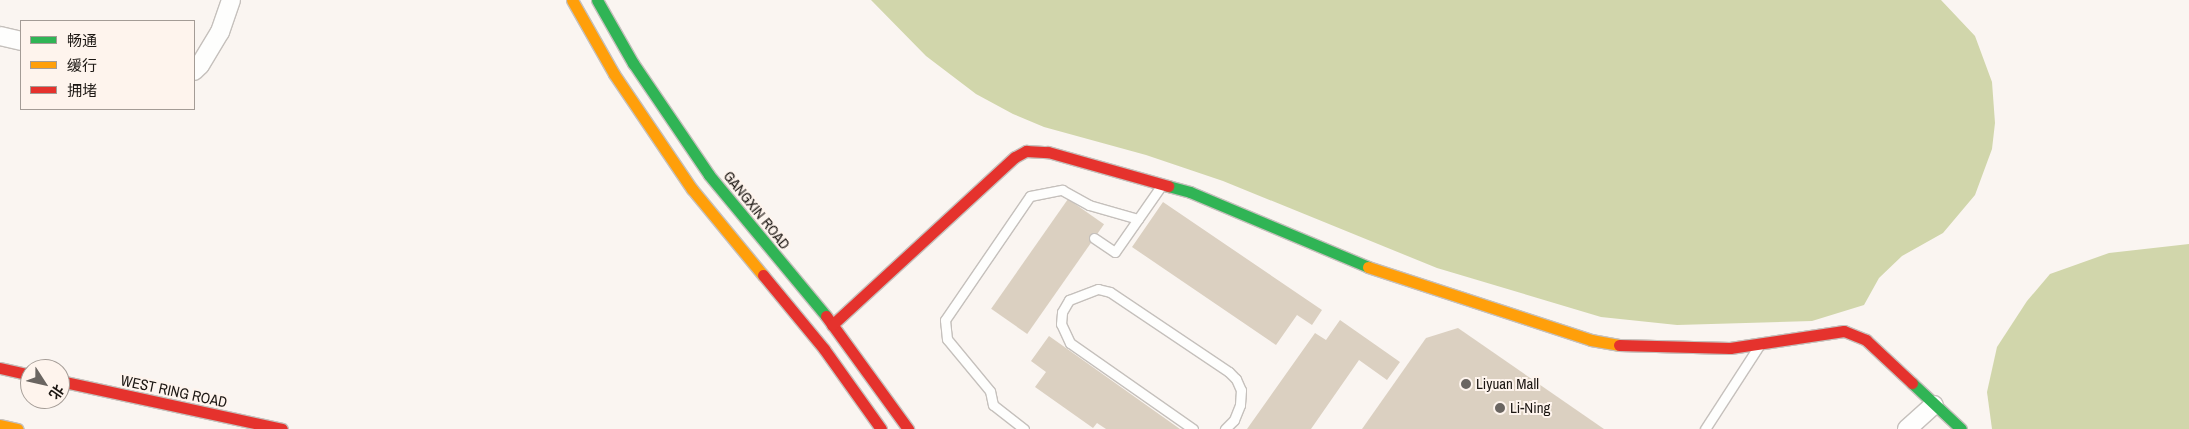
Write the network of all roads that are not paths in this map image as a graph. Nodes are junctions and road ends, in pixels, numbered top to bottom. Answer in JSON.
{"nodes":[{"id":1,"x":230,"y":0,"type":"edge"},
{"id":2,"x":572,"y":0,"type":"edge"},
{"id":3,"x":597,"y":0,"type":"edge"},
{"id":4,"x":0,"y":36,"type":"edge"},
{"id":5,"x":20,"y":41,"type":"edge"},
{"id":6,"x":195,"y":70,"type":"edge"},
{"id":7,"x":1162,"y":184,"type":"junction"},
{"id":8,"x":1138,"y":219,"type":"junction"},
{"id":9,"x":1094,"y":238,"type":"dead end"},
{"id":10,"x":832,"y":325,"type":"junction"},
{"id":11,"x":1761,"y":343,"type":"junction"},
{"id":12,"x":0,"y":368,"type":"edge"},
{"id":13,"x":20,"y":373,"type":"edge"},
{"id":14,"x":70,"y":383,"type":"edge"},
{"id":15,"x":1934,"y":405,"type":"junction"},
{"id":16,"x":0,"y":425,"type":"edge"},
{"id":17,"x":18,"y":429,"type":"edge"},
{"id":18,"x":282,"y":429,"type":"edge"},
{"id":19,"x":881,"y":429,"type":"edge"},
{"id":20,"x":908,"y":429,"type":"edge"},
{"id":21,"x":1024,"y":429,"type":"edge"},
{"id":22,"x":1193,"y":429,"type":"edge"},
{"id":23,"x":1225,"y":429,"type":"edge"},
{"id":24,"x":1705,"y":429,"type":"edge"},
{"id":25,"x":1906,"y":429,"type":"edge"},
{"id":26,"x":1961,"y":429,"type":"edge"}],
"edges":[{"from":1,"to":6,"type":"street"},
{"from":2,"to":19,"type":"street"},
{"from":3,"to":10,"type":"street","name":"GANGXIN ROAD"},
{"from":4,"to":5,"type":"street"},
{"from":7,"to":8,"type":"lane"},
{"from":7,"to":10,"type":"street"},
{"from":7,"to":11,"type":"street"},
{"from":8,"to":9,"type":"lane"},
{"from":8,"to":21,"type":"lane"},
{"from":10,"to":20,"type":"street","name":"GANGXIN ROAD"},
{"from":11,"to":15,"type":"street"},
{"from":11,"to":24,"type":"lane"},
{"from":12,"to":13,"type":"street"},
{"from":14,"to":18,"type":"street","name":"WEST RING ROAD"},
{"from":15,"to":25,"type":"street"},
{"from":15,"to":26,"type":"street"},
{"from":16,"to":17,"type":"street"},
{"from":22,"to":23,"type":"lane"}]}
